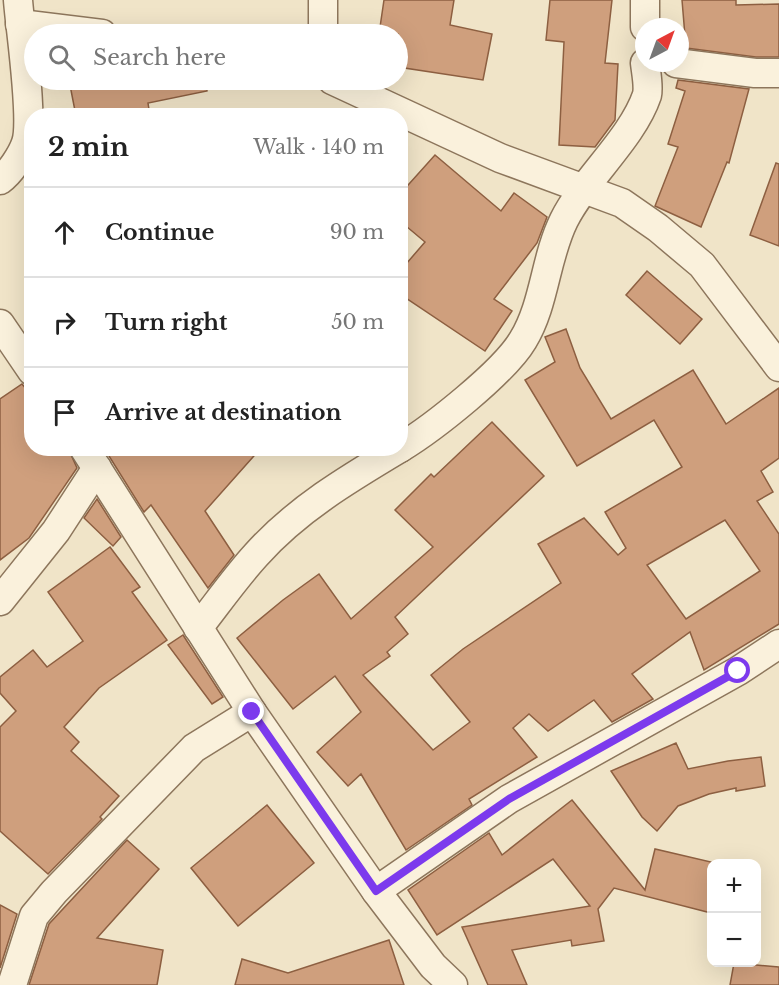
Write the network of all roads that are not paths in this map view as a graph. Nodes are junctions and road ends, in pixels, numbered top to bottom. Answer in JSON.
{"nodes":[{"id":1,"x":323,"y":0,"type":"edge"},
{"id":2,"x":645,"y":0,"type":"edge"},
{"id":3,"x":19,"y":12,"type":"edge"},
{"id":4,"x":645,"y":18,"type":"edge"},
{"id":5,"x":64,"y":24,"type":"edge"},
{"id":6,"x":323,"y":24,"type":"edge"},
{"id":7,"x":689,"y":65,"type":"edge"},
{"id":8,"x":24,"y":69,"type":"edge"},
{"id":9,"x":646,"y":72,"type":"edge"},
{"id":10,"x":779,"y":73,"type":"edge"},
{"id":11,"x":26,"y":90,"type":"edge"},
{"id":12,"x":354,"y":90,"type":"edge"},
{"id":13,"x":27,"y":108,"type":"edge"},
{"id":14,"x":392,"y":108,"type":"edge"},
{"id":15,"x":408,"y":115,"type":"edge"},
{"id":16,"x":24,"y":147,"type":"edge"},
{"id":17,"x":0,"y":180,"type":"edge"},
{"id":18,"x":584,"y":189,"type":"junction"},
{"id":19,"x":0,"y":324,"type":"edge"},
{"id":20,"x":24,"y":359,"type":"edge"},
{"id":21,"x":779,"y":367,"type":"edge"},
{"id":22,"x":408,"y":442,"type":"edge"},
{"id":23,"x":387,"y":456,"type":"edge"},
{"id":24,"x":90,"y":458,"type":"edge"},
{"id":25,"x":0,"y":601,"type":"edge"},
{"id":26,"x":198,"y":628,"type":"junction"},
{"id":27,"x":779,"y":644,"type":"edge"},
{"id":28,"x":252,"y":712,"type":"junction"},
{"id":29,"x":376,"y":891,"type":"junction"},
{"id":30,"x":12,"y":985,"type":"edge"},
{"id":31,"x":453,"y":985,"type":"edge"}],
"edges":[{"from":1,"to":6,"type":"street"},
{"from":2,"to":4,"type":"street"},
{"from":3,"to":5,"type":"street"},
{"from":3,"to":8,"type":"street"},
{"from":7,"to":10,"type":"street"},
{"from":9,"to":18,"type":"street"},
{"from":11,"to":13,"type":"street"},
{"from":12,"to":14,"type":"street"},
{"from":15,"to":18,"type":"street"},
{"from":16,"to":17,"type":"street"},
{"from":18,"to":21,"type":"street"},
{"from":18,"to":22,"type":"street"},
{"from":19,"to":20,"type":"street"},
{"from":23,"to":26,"type":"street"},
{"from":24,"to":25,"type":"street"},
{"from":24,"to":26,"type":"street"},
{"from":26,"to":28,"type":"street"},
{"from":27,"to":29,"type":"street"},
{"from":28,"to":29,"type":"street"},
{"from":28,"to":30,"type":"street"},
{"from":29,"to":31,"type":"street"}]}
